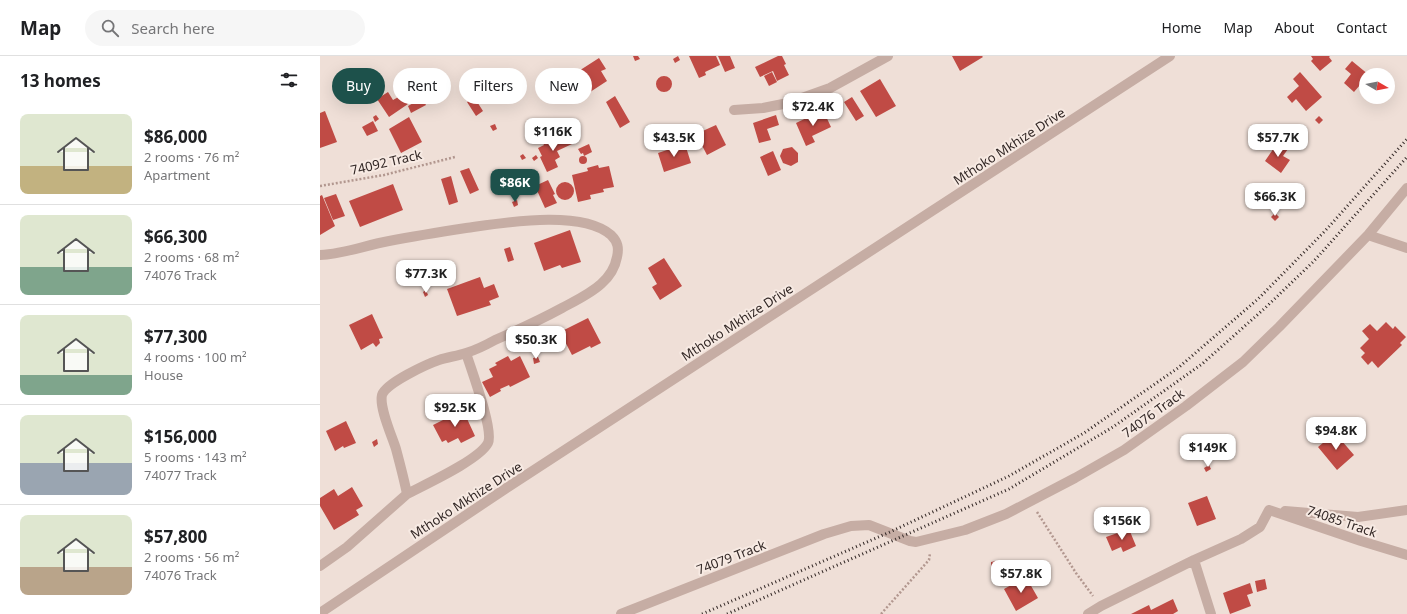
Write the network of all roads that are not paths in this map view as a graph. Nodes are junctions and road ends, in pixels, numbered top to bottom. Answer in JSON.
{"nodes":[{"id":1,"x":888,"y":56,"type":"edge"},
{"id":2,"x":1170,"y":56,"type":"edge"},
{"id":3,"x":734,"y":110,"type":"dead end"},
{"id":4,"x":1407,"y":188,"type":"edge"},
{"id":5,"x":1368,"y":235,"type":"junction"},
{"id":6,"x":1407,"y":248,"type":"edge"},
{"id":7,"x":320,"y":255,"type":"edge"},
{"id":8,"x":466,"y":353,"type":"junction"},
{"id":9,"x":407,"y":494,"type":"junction"},
{"id":10,"x":1269,"y":510,"type":"junction"},
{"id":11,"x":1407,"y":510,"type":"edge"},
{"id":12,"x":851,"y":526,"type":"joint"},
{"id":13,"x":1407,"y":555,"type":"edge"},
{"id":14,"x":1194,"y":560,"type":"junction"},
{"id":15,"x":320,"y":566,"type":"edge"},
{"id":16,"x":1103,"y":610,"type":"edge"},
{"id":17,"x":320,"y":613,"type":"edge"},
{"id":18,"x":621,"y":614,"type":"edge"},
{"id":19,"x":1088,"y":614,"type":"edge"},
{"id":20,"x":1211,"y":614,"type":"edge"}],
"edges":[{"from":1,"to":3,"type":"street"},
{"from":2,"to":17,"type":"street","name":"Mthoko Mkhize Drive"},
{"from":4,"to":5,"type":"street","name":"74076 Track"},
{"from":5,"to":6,"type":"street"},
{"from":5,"to":12,"type":"street","name":"74076 Track"},
{"from":7,"to":8,"type":"street"},
{"from":8,"to":9,"type":"street"},
{"from":8,"to":9,"type":"street"},
{"from":9,"to":15,"type":"street"},
{"from":10,"to":11,"type":"street"},
{"from":10,"to":13,"type":"street","name":"74085 Track"},
{"from":10,"to":14,"type":"street"},
{"from":12,"to":18,"type":"street","name":"74079 Track"},
{"from":14,"to":16,"type":"street"},
{"from":14,"to":20,"type":"street"},
{"from":16,"to":19,"type":"street"}]}
